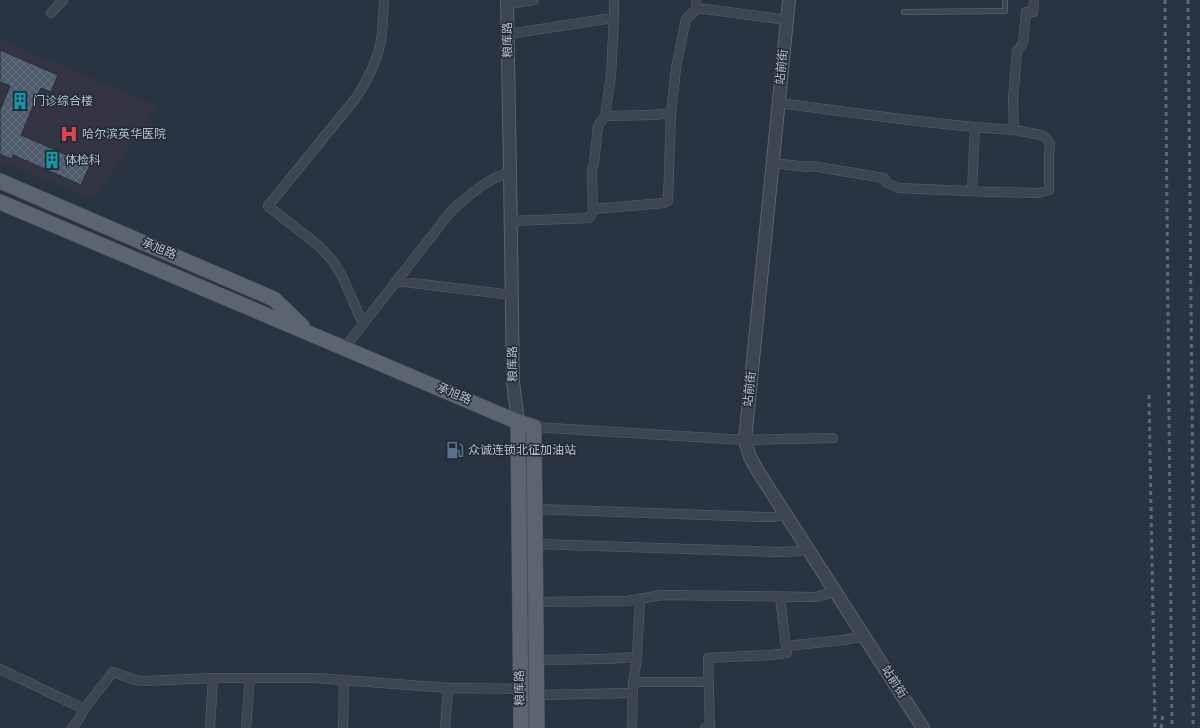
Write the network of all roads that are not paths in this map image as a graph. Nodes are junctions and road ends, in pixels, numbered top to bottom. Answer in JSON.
{"nodes":[{"id":1,"x":63,"y":0,"type":"edge"},
{"id":2,"x":384,"y":0,"type":"edge"},
{"id":3,"x":534,"y":0,"type":"edge"},
{"id":4,"x":617,"y":0,"type":"edge"},
{"id":5,"x":789,"y":0,"type":"edge"},
{"id":6,"x":1005,"y":0,"type":"edge"},
{"id":7,"x":1034,"y":0,"type":"edge"},
{"id":8,"x":507,"y":2,"type":"edge"},
{"id":9,"x":696,"y":4,"type":"edge"},
{"id":10,"x":904,"y":12,"type":"dead end"},
{"id":11,"x":52,"y":13,"type":"dead end"},
{"id":12,"x":614,"y":18,"type":"junction"},
{"id":13,"x":787,"y":20,"type":"junction"},
{"id":14,"x":508,"y":34,"type":"junction"},
{"id":15,"x":779,"y":102,"type":"junction"},
{"id":16,"x":671,"y":112,"type":"junction"},
{"id":17,"x":605,"y":116,"type":"junction"},
{"id":18,"x":975,"y":127,"type":"junction"},
{"id":19,"x":1014,"y":130,"type":"junction"},
{"id":20,"x":773,"y":163,"type":"junction"},
{"id":21,"x":510,"y":172,"type":"junction"},
{"id":22,"x":0,"y":181,"type":"edge"},
{"id":23,"x":972,"y":191,"type":"junction"},
{"id":24,"x":0,"y":202,"type":"edge"},
{"id":25,"x":593,"y":209,"type":"junction"},
{"id":26,"x":511,"y":221,"type":"junction"},
{"id":27,"x":396,"y":281,"type":"junction"},
{"id":28,"x":512,"y":295,"type":"junction"},
{"id":29,"x":363,"y":324,"type":"junction"},
{"id":30,"x":308,"y":332,"type":"junction"},
{"id":31,"x":345,"y":348,"type":"junction"},
{"id":32,"x":518,"y":422,"type":"junction"},
{"id":33,"x":534,"y":427,"type":"junction"},
{"id":34,"x":833,"y":438,"type":"dead end"},
{"id":35,"x":745,"y":440,"type":"junction"},
{"id":36,"x":535,"y":509,"type":"junction"},
{"id":37,"x":786,"y":514,"type":"junction"},
{"id":38,"x":536,"y":544,"type":"junction"},
{"id":39,"x":808,"y":548,"type":"junction"},
{"id":40,"x":835,"y":592,"type":"junction"},
{"id":41,"x":780,"y":597,"type":"junction"},
{"id":42,"x":640,"y":599,"type":"junction"},
{"id":43,"x":536,"y":602,"type":"junction"},
{"id":44,"x":864,"y":636,"type":"junction"},
{"id":45,"x":786,"y":646,"type":"junction"},
{"id":46,"x":638,"y":657,"type":"junction"},
{"id":47,"x":537,"y":660,"type":"junction"},
{"id":48,"x":0,"y":669,"type":"edge"},
{"id":49,"x":213,"y":678,"type":"junction"},
{"id":50,"x":250,"y":678,"type":"junction"},
{"id":51,"x":344,"y":680,"type":"junction"},
{"id":52,"x":633,"y":682,"type":"junction"},
{"id":53,"x":709,"y":682,"type":"junction"},
{"id":54,"x":448,"y":688,"type":"junction"},
{"id":55,"x":520,"y":689,"type":"junction"},
{"id":56,"x":633,"y":693,"type":"junction"},
{"id":57,"x":537,"y":695,"type":"junction"},
{"id":58,"x":84,"y":709,"type":"junction"},
{"id":59,"x":80,"y":723,"type":"edge"},
{"id":60,"x":72,"y":728,"type":"edge"},
{"id":61,"x":210,"y":728,"type":"edge"},
{"id":62,"x":246,"y":728,"type":"edge"},
{"id":63,"x":343,"y":728,"type":"edge"},
{"id":64,"x":446,"y":728,"type":"edge"},
{"id":65,"x":521,"y":728,"type":"edge"},
{"id":66,"x":537,"y":728,"type":"edge"},
{"id":67,"x":632,"y":728,"type":"edge"},
{"id":68,"x":705,"y":728,"type":"edge"},
{"id":69,"x":923,"y":728,"type":"edge"}],
"edges":[{"from":1,"to":11,"type":"street"},
{"from":2,"to":29,"type":"street"},
{"from":3,"to":8,"type":"street"},
{"from":4,"to":12,"type":"street"},
{"from":5,"to":13,"type":"street","name":"站前街"},
{"from":6,"to":10,"type":"lane"},
{"from":7,"to":19,"type":"street"},
{"from":8,"to":14,"type":"street","name":"粮库路"},
{"from":9,"to":13,"type":"street"},
{"from":9,"to":16,"type":"street"},
{"from":12,"to":14,"type":"street"},
{"from":12,"to":17,"type":"street"},
{"from":13,"to":15,"type":"street","name":"站前街"},
{"from":14,"to":21,"type":"street","name":"粮库路"},
{"from":15,"to":18,"type":"street"},
{"from":15,"to":20,"type":"street","name":"站前街"},
{"from":16,"to":17,"type":"street"},
{"from":16,"to":25,"type":"street"},
{"from":17,"to":25,"type":"street"},
{"from":18,"to":19,"type":"street"},
{"from":18,"to":23,"type":"street"},
{"from":19,"to":23,"type":"street"},
{"from":20,"to":23,"type":"street"},
{"from":20,"to":35,"type":"street","name":"站前街"},
{"from":21,"to":26,"type":"street","name":"粮库路"},
{"from":21,"to":27,"type":"street"},
{"from":22,"to":30,"type":"main road","name":"承旭路"},
{"from":24,"to":30,"type":"main road","name":"承旭路"},
{"from":25,"to":26,"type":"street"},
{"from":26,"to":28,"type":"street","name":"粮库路"},
{"from":27,"to":28,"type":"street"},
{"from":27,"to":29,"type":"street"},
{"from":28,"to":32,"type":"street","name":"粮库路"},
{"from":29,"to":31,"type":"street"},
{"from":30,"to":31,"type":"main road","name":"承旭路"},
{"from":31,"to":32,"type":"main road","name":"承旭路"},
{"from":32,"to":33,"type":"main road","name":"承旭路"},
{"from":32,"to":55,"type":"main road","name":"粮库路"},
{"from":33,"to":35,"type":"street"},
{"from":33,"to":36,"type":"main road","name":"粮库路"},
{"from":34,"to":35,"type":"street"},
{"from":35,"to":37,"type":"street","name":"站前街"},
{"from":36,"to":37,"type":"street"},
{"from":36,"to":38,"type":"main road","name":"粮库路"},
{"from":37,"to":39,"type":"street","name":"站前街"},
{"from":38,"to":39,"type":"street"},
{"from":38,"to":43,"type":"main road","name":"粮库路"},
{"from":39,"to":40,"type":"street","name":"站前街"},
{"from":40,"to":41,"type":"street"},
{"from":40,"to":44,"type":"street","name":"站前街"},
{"from":41,"to":42,"type":"street"},
{"from":41,"to":45,"type":"street"},
{"from":42,"to":43,"type":"street"},
{"from":42,"to":46,"type":"street"},
{"from":43,"to":47,"type":"main road","name":"粮库路"},
{"from":44,"to":45,"type":"street"},
{"from":44,"to":69,"type":"street","name":"站前街"},
{"from":45,"to":53,"type":"street"},
{"from":46,"to":47,"type":"street"},
{"from":46,"to":52,"type":"street"},
{"from":47,"to":57,"type":"main road","name":"粮库路"},
{"from":48,"to":58,"type":"street"},
{"from":49,"to":50,"type":"street"},
{"from":49,"to":58,"type":"street"},
{"from":49,"to":61,"type":"street"},
{"from":50,"to":51,"type":"street"},
{"from":50,"to":62,"type":"street"},
{"from":51,"to":54,"type":"street"},
{"from":51,"to":63,"type":"street"},
{"from":52,"to":53,"type":"street"},
{"from":52,"to":56,"type":"street"},
{"from":53,"to":68,"type":"street"},
{"from":54,"to":55,"type":"street"},
{"from":54,"to":64,"type":"street"},
{"from":55,"to":65,"type":"main road","name":"粮库路"},
{"from":56,"to":57,"type":"street"},
{"from":56,"to":67,"type":"street"},
{"from":57,"to":66,"type":"main road","name":"粮库路"},
{"from":58,"to":59,"type":"street"},
{"from":59,"to":60,"type":"street"}]}
